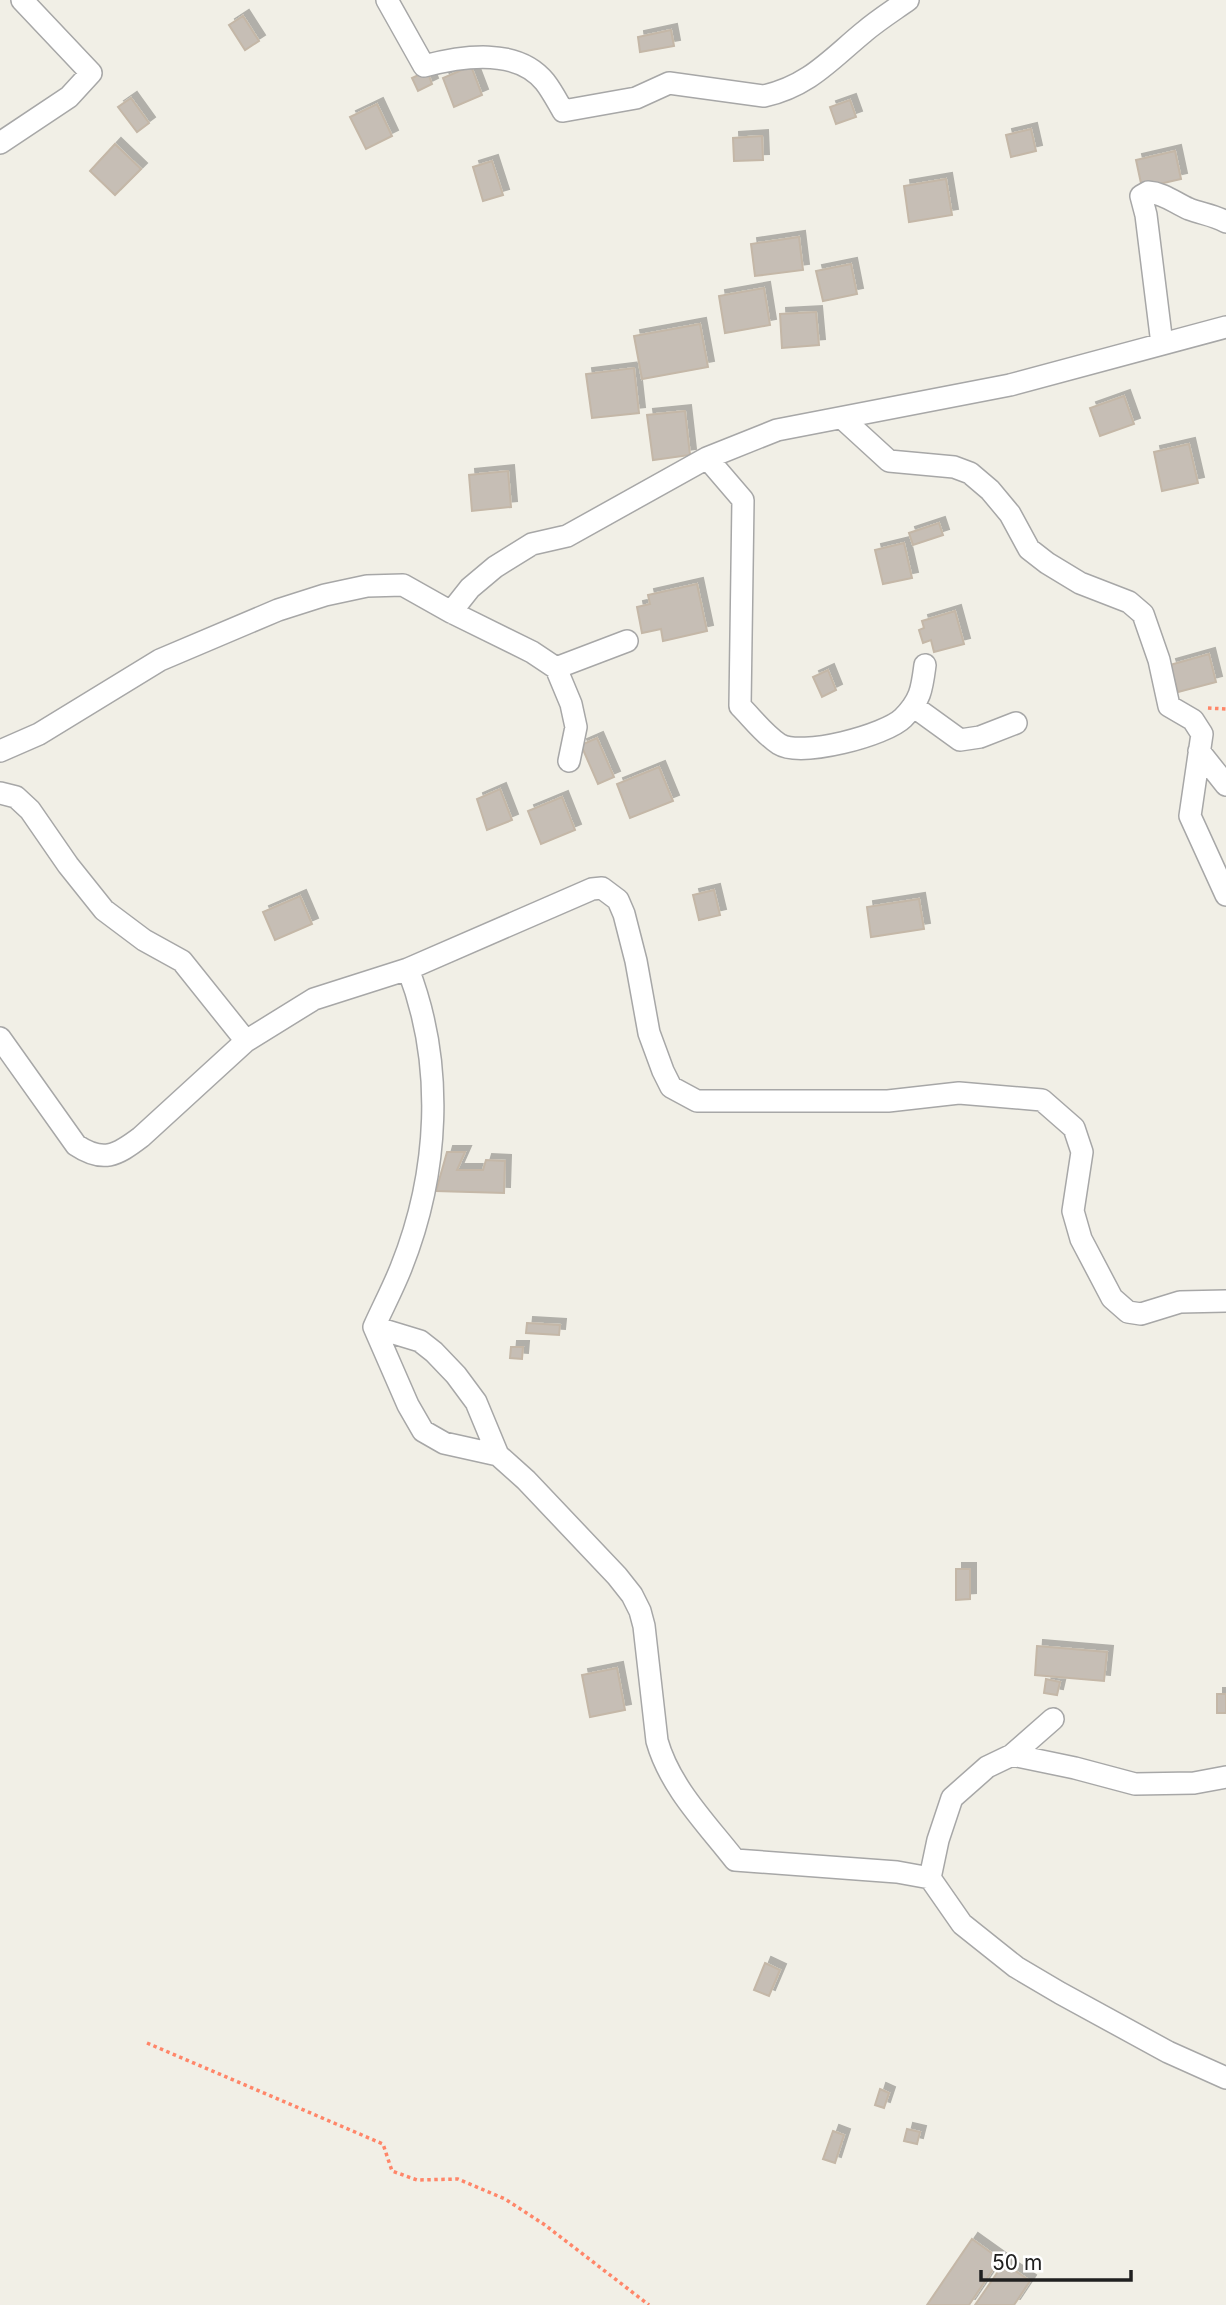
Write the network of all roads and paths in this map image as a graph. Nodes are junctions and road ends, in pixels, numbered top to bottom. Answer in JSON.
{"nodes":[{"id":1,"x":22,"y":0,"type":"edge"},
{"id":2,"x":387,"y":0,"type":"edge"},
{"id":3,"x":908,"y":0,"type":"edge"},
{"id":4,"x":0,"y":143,"type":"edge"},
{"id":5,"x":1226,"y":222,"type":"edge"},
{"id":6,"x":1226,"y":327,"type":"edge"},
{"id":7,"x":1162,"y":344,"type":"junction"},
{"id":8,"x":842,"y":418,"type":"junction"},
{"id":9,"x":707,"y":458,"type":"junction"},
{"id":10,"x":451,"y":612,"type":"junction"},
{"id":11,"x":626,"y":641,"type":"dead end"},
{"id":12,"x":925,"y":665,"type":"dead end"},
{"id":13,"x":556,"y":668,"type":"junction"},
{"id":14,"x":913,"y":706,"type":"junction"},
{"id":15,"x":1016,"y":723,"type":"dead end"},
{"id":16,"x":0,"y":751,"type":"edge"},
{"id":17,"x":1199,"y":751,"type":"junction"},
{"id":18,"x":569,"y":761,"type":"dead end"},
{"id":19,"x":1226,"y":785,"type":"edge"},
{"id":20,"x":0,"y":793,"type":"edge"},
{"id":21,"x":1226,"y":895,"type":"edge"},
{"id":22,"x":408,"y":969,"type":"junction"},
{"id":23,"x":0,"y":1038,"type":"edge"},
{"id":24,"x":246,"y":1041,"type":"junction"},
{"id":25,"x":1226,"y":1301,"type":"edge"},
{"id":26,"x":374,"y":1327,"type":"junction"},
{"id":27,"x":498,"y":1455,"type":"junction"},
{"id":28,"x":1054,"y":1719,"type":"dead end"},
{"id":29,"x":1012,"y":1755,"type":"junction"},
{"id":30,"x":1226,"y":1777,"type":"edge"},
{"id":31,"x":930,"y":1878,"type":"junction"},
{"id":32,"x":147,"y":2043,"type":"dead end"},
{"id":33,"x":1226,"y":2078,"type":"edge"},
{"id":34,"x":649,"y":2305,"type":"edge"}],
"edges":[{"from":1,"to":4,"type":"street"},
{"from":2,"to":3,"type":"street"},
{"from":5,"to":7,"type":"street"},
{"from":6,"to":7,"type":"street"},
{"from":7,"to":8,"type":"street"},
{"from":8,"to":9,"type":"street"},
{"from":8,"to":17,"type":"street"},
{"from":9,"to":10,"type":"street"},
{"from":9,"to":14,"type":"street"},
{"from":10,"to":13,"type":"street"},
{"from":10,"to":16,"type":"street"},
{"from":11,"to":13,"type":"street"},
{"from":12,"to":14,"type":"street"},
{"from":13,"to":18,"type":"street"},
{"from":14,"to":15,"type":"street"},
{"from":17,"to":19,"type":"street"},
{"from":17,"to":21,"type":"street"},
{"from":20,"to":24,"type":"street"},
{"from":22,"to":24,"type":"street"},
{"from":22,"to":25,"type":"street"},
{"from":22,"to":26,"type":"street"},
{"from":23,"to":24,"type":"street"},
{"from":26,"to":27,"type":"street"},
{"from":26,"to":27,"type":"street"},
{"from":27,"to":31,"type":"street"},
{"from":28,"to":29,"type":"street"},
{"from":29,"to":30,"type":"street"},
{"from":29,"to":31,"type":"street"},
{"from":31,"to":33,"type":"street"},
{"from":32,"to":34,"type":"path"}]}
